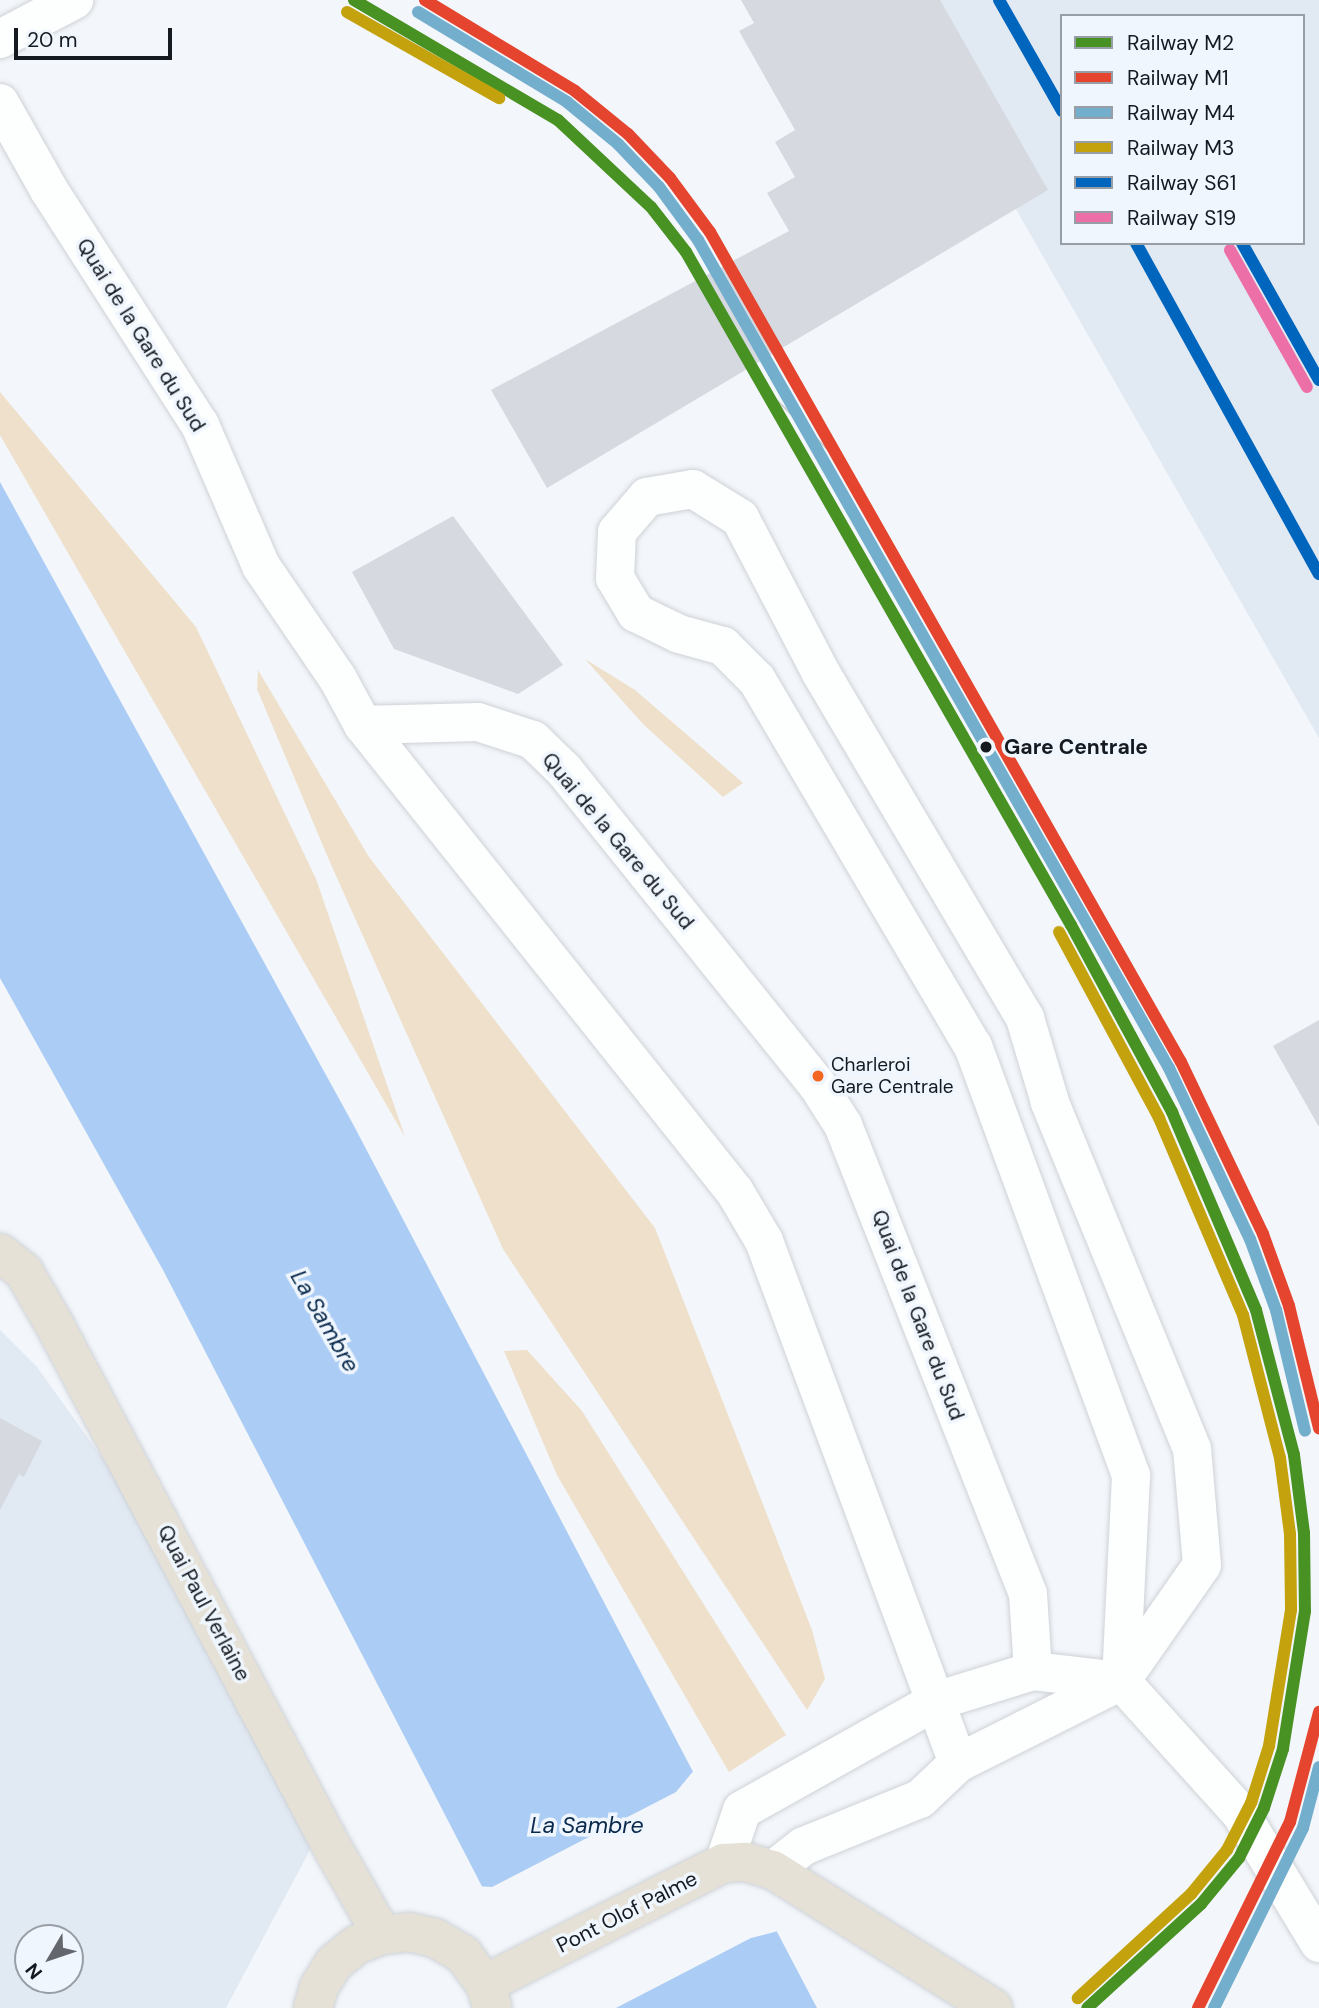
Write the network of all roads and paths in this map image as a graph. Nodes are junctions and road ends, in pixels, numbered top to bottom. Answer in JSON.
{"nodes":[{"id":1,"x":74,"y":0,"type":"edge"},
{"id":2,"x":0,"y":39,"type":"edge"},
{"id":3,"x":0,"y":103,"type":"edge"},
{"id":4,"x":363,"y":725,"type":"junction"},
{"id":5,"x":12,"y":1263,"type":"edge"},
{"id":6,"x":1033,"y":1671,"type":"junction"},
{"id":7,"x":1121,"y":1681,"type":"junction"},
{"id":8,"x":936,"y":1700,"type":"junction"},
{"id":9,"x":958,"y":1763,"type":"junction"},
{"id":10,"x":724,"y":1863,"type":"junction"},
{"id":11,"x":773,"y":1870,"type":"junction"},
{"id":12,"x":383,"y":1935,"type":"junction"},
{"id":13,"x":1319,"y":1943,"type":"edge"},
{"id":14,"x":491,"y":1990,"type":"edge"},
{"id":15,"x":313,"y":2008,"type":"edge"},
{"id":16,"x":993,"y":2008,"type":"edge"}],
"edges":[{"from":1,"to":2,"type":"street"},
{"from":3,"to":4,"type":"street","name":"Quai de la Gare du Sud"},
{"from":4,"to":6,"type":"street","name":"Quai de la Gare du Sud"},
{"from":4,"to":8,"type":"street"},
{"from":5,"to":12,"type":"main road","name":"Quai Paul Verlaine"},
{"from":6,"to":7,"type":"street"},
{"from":6,"to":8,"type":"street"},
{"from":7,"to":7,"type":"street"},
{"from":7,"to":9,"type":"street"},
{"from":7,"to":13,"type":"street"},
{"from":8,"to":9,"type":"street"},
{"from":8,"to":10,"type":"street"},
{"from":9,"to":11,"type":"street"},
{"from":10,"to":11,"type":"main road","name":"Pont Olof Palme"},
{"from":10,"to":14,"type":"main road","name":"Pont Olof Palme"},
{"from":11,"to":16,"type":"main road"},
{"from":12,"to":14,"type":"main road"},
{"from":12,"to":15,"type":"main road"}]}
